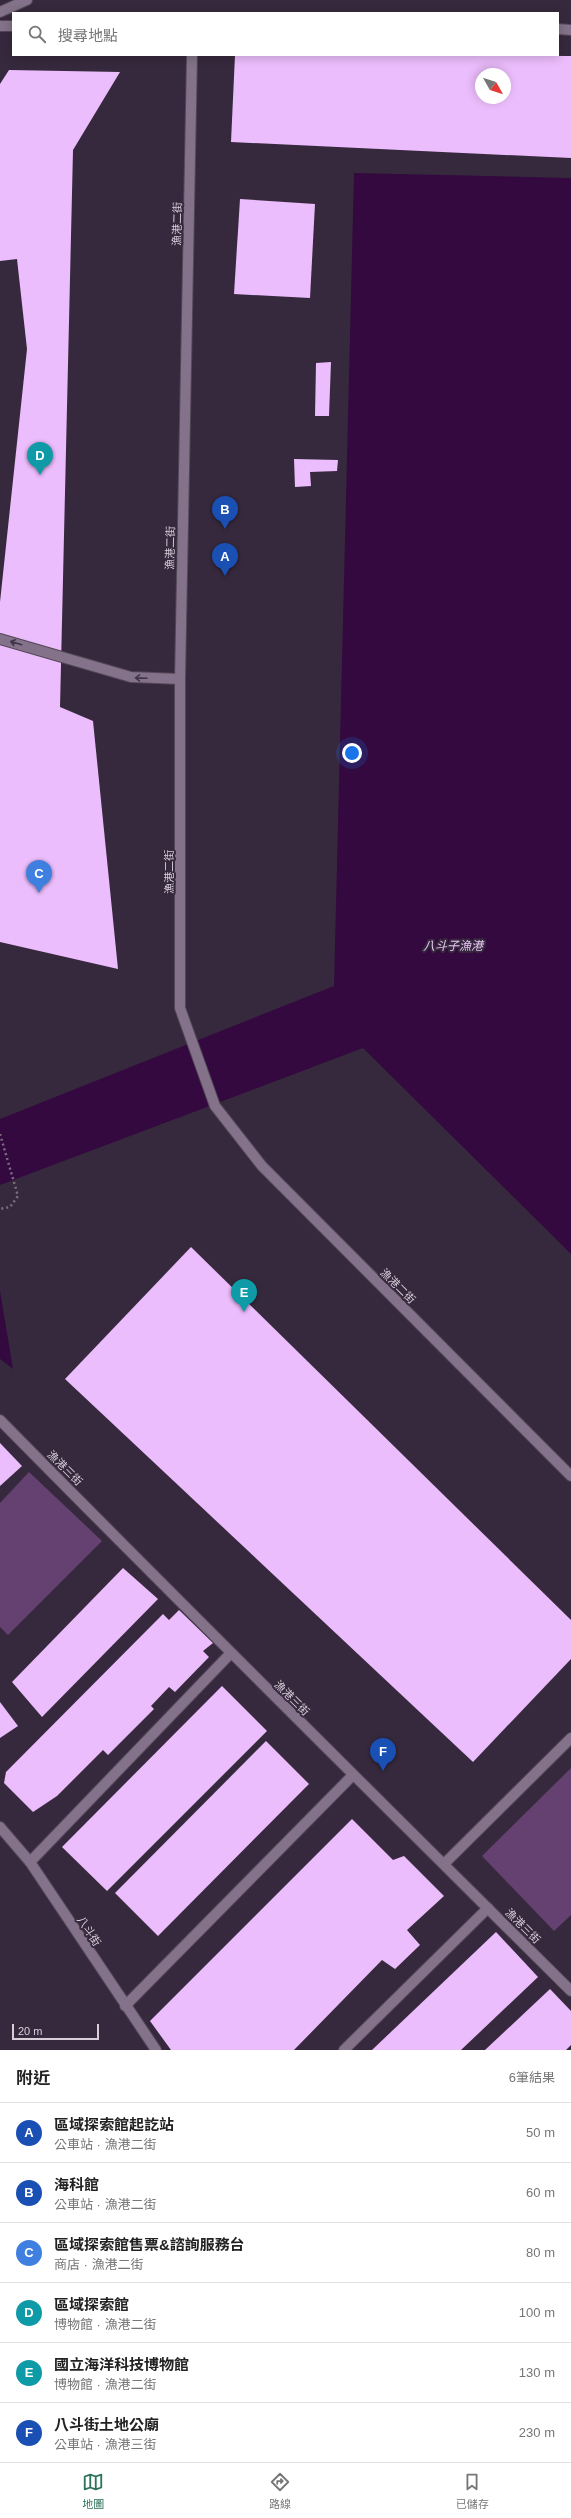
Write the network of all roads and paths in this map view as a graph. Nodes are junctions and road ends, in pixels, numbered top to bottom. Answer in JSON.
{"nodes":[{"id":1,"x":27,"y":0,"type":"edge"},
{"id":2,"x":0,"y":12,"type":"edge"},
{"id":3,"x":0,"y":26,"type":"edge"},
{"id":4,"x":12,"y":26,"type":"edge"},
{"id":5,"x":559,"y":30,"type":"edge"},
{"id":6,"x":571,"y":30,"type":"edge"},
{"id":7,"x":192,"y":56,"type":"edge"},
{"id":8,"x":0,"y":639,"type":"edge"},
{"id":9,"x":180,"y":679,"type":"junction"},
{"id":10,"x":0,"y":1134,"type":"edge"},
{"id":11,"x":0,"y":1209,"type":"edge"},
{"id":12,"x":0,"y":1420,"type":"edge"},
{"id":13,"x":571,"y":1476,"type":"edge"},
{"id":14,"x":230,"y":1654,"type":"junction"},
{"id":15,"x":571,"y":1738,"type":"edge"},
{"id":16,"x":352,"y":1776,"type":"junction"},
{"id":17,"x":0,"y":1827,"type":"edge"},
{"id":18,"x":30,"y":1862,"type":"junction"},
{"id":19,"x":445,"y":1863,"type":"junction"},
{"id":20,"x":488,"y":1908,"type":"junction"},
{"id":21,"x":571,"y":1991,"type":"edge"},
{"id":22,"x":125,"y":2006,"type":"junction"},
{"id":23,"x":156,"y":2050,"type":"edge"},
{"id":24,"x":344,"y":2050,"type":"edge"}],
"edges":[{"from":1,"to":2,"type":"street"},
{"from":3,"to":4,"type":"street"},
{"from":5,"to":6,"type":"street"},
{"from":7,"to":9,"type":"street","name":"漁港二街"},
{"from":9,"to":8,"type":"street","one_way":true},
{"from":9,"to":13,"type":"street","name":"漁港二街"},
{"from":10,"to":11,"type":"path"},
{"from":12,"to":14,"type":"street","name":"漁港三街"},
{"from":14,"to":16,"type":"street","name":"漁港三街"},
{"from":14,"to":18,"type":"street"},
{"from":15,"to":19,"type":"street"},
{"from":16,"to":19,"type":"street","name":"漁港三街"},
{"from":16,"to":22,"type":"street"},
{"from":17,"to":18,"type":"street","name":"八斗街"},
{"from":18,"to":22,"type":"street","name":"八斗街"},
{"from":19,"to":20,"type":"street","name":"漁港三街"},
{"from":20,"to":21,"type":"street","name":"漁港三街"},
{"from":20,"to":24,"type":"street"},
{"from":22,"to":23,"type":"street","name":"八斗街"}]}
